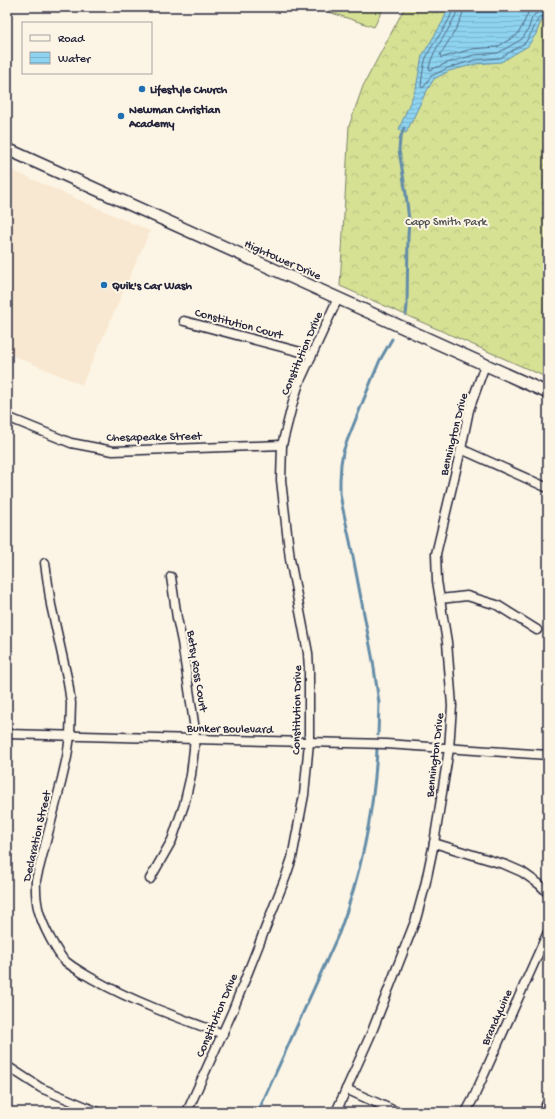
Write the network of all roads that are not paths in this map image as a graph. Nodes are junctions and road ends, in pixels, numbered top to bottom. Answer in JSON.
{"nodes":[{"id":1,"x":7,"y":149,"type":"edge"},
{"id":2,"x":338,"y":298,"type":"junction"},
{"id":3,"x":184,"y":321,"type":"dead end"},
{"id":4,"x":312,"y":355,"type":"junction"},
{"id":5,"x":485,"y":365,"type":"junction"},
{"id":6,"x":548,"y":393,"type":"edge"},
{"id":7,"x":7,"y":417,"type":"edge"},
{"id":8,"x":282,"y":445,"type":"junction"},
{"id":9,"x":461,"y":449,"type":"junction"},
{"id":10,"x":548,"y":488,"type":"edge"},
{"id":11,"x":45,"y":562,"type":"dead end"},
{"id":12,"x":171,"y":577,"type":"dead end"},
{"id":13,"x":440,"y":599,"type":"junction"},
{"id":14,"x":537,"y":630,"type":"dead end"},
{"id":15,"x":7,"y":734,"type":"edge"},
{"id":16,"x":70,"y":736,"type":"junction"},
{"id":17,"x":194,"y":739,"type":"junction"},
{"id":18,"x":309,"y":742,"type":"junction"},
{"id":19,"x":449,"y":748,"type":"junction"},
{"id":20,"x":548,"y":755,"type":"edge"},
{"id":21,"x":434,"y":843,"type":"junction"},
{"id":22,"x":150,"y":879,"type":"dead end"},
{"id":23,"x":548,"y":893,"type":"edge"},
{"id":24,"x":548,"y":932,"type":"edge"},
{"id":25,"x":223,"y":1034,"type":"junction"},
{"id":26,"x":7,"y":1066,"type":"edge"},
{"id":27,"x":346,"y":1089,"type":"junction"},
{"id":28,"x":548,"y":1103,"type":"edge"},
{"id":29,"x":98,"y":1112,"type":"edge"},
{"id":30,"x":187,"y":1112,"type":"edge"},
{"id":31,"x":336,"y":1112,"type":"edge"},
{"id":32,"x":397,"y":1112,"type":"edge"},
{"id":33,"x":466,"y":1112,"type":"edge"},
{"id":34,"x":544,"y":1112,"type":"edge"}],
"edges":[{"from":1,"to":2,"type":"main road","name":"Hightower Drive"},
{"from":2,"to":4,"type":"street","name":"Constitution Drive"},
{"from":2,"to":5,"type":"main road","name":"Hightower Drive"},
{"from":3,"to":4,"type":"street","name":"Constitution Court"},
{"from":4,"to":8,"type":"street","name":"Constitution Drive"},
{"from":5,"to":6,"type":"main road","name":"Hightower Drive"},
{"from":5,"to":9,"type":"street","name":"Bennington Drive"},
{"from":7,"to":8,"type":"street","name":"Chesapeake Street"},
{"from":8,"to":18,"type":"street","name":"Constitution Drive"},
{"from":9,"to":10,"type":"street"},
{"from":9,"to":13,"type":"street","name":"Bennington Drive"},
{"from":11,"to":16,"type":"street","name":"Declaration Street"},
{"from":12,"to":17,"type":"street","name":"Betsy Ross Court"},
{"from":13,"to":14,"type":"street"},
{"from":13,"to":19,"type":"street","name":"Bennington Drive"},
{"from":15,"to":16,"type":"street","name":"Bunker Boulevard"},
{"from":16,"to":17,"type":"street","name":"Bunker Boulevard"},
{"from":16,"to":25,"type":"street","name":"Declaration Street"},
{"from":17,"to":18,"type":"street","name":"Bunker Boulevard"},
{"from":17,"to":22,"type":"street","name":"Betsy Ross Court"},
{"from":18,"to":19,"type":"street","name":"Bunker Boulevard"},
{"from":18,"to":25,"type":"street","name":"Constitution Drive"},
{"from":19,"to":20,"type":"street","name":"Bunker Boulevard"},
{"from":19,"to":21,"type":"street","name":"Bennington Drive"},
{"from":21,"to":23,"type":"street"},
{"from":21,"to":27,"type":"street","name":"Bennington Drive"},
{"from":24,"to":33,"type":"street","name":"Brandywine"},
{"from":25,"to":30,"type":"street","name":"Constitution Drive"},
{"from":26,"to":29,"type":"street"},
{"from":27,"to":31,"type":"street","name":"Bennington Drive"},
{"from":27,"to":32,"type":"street"},
{"from":28,"to":34,"type":"street"}]}
